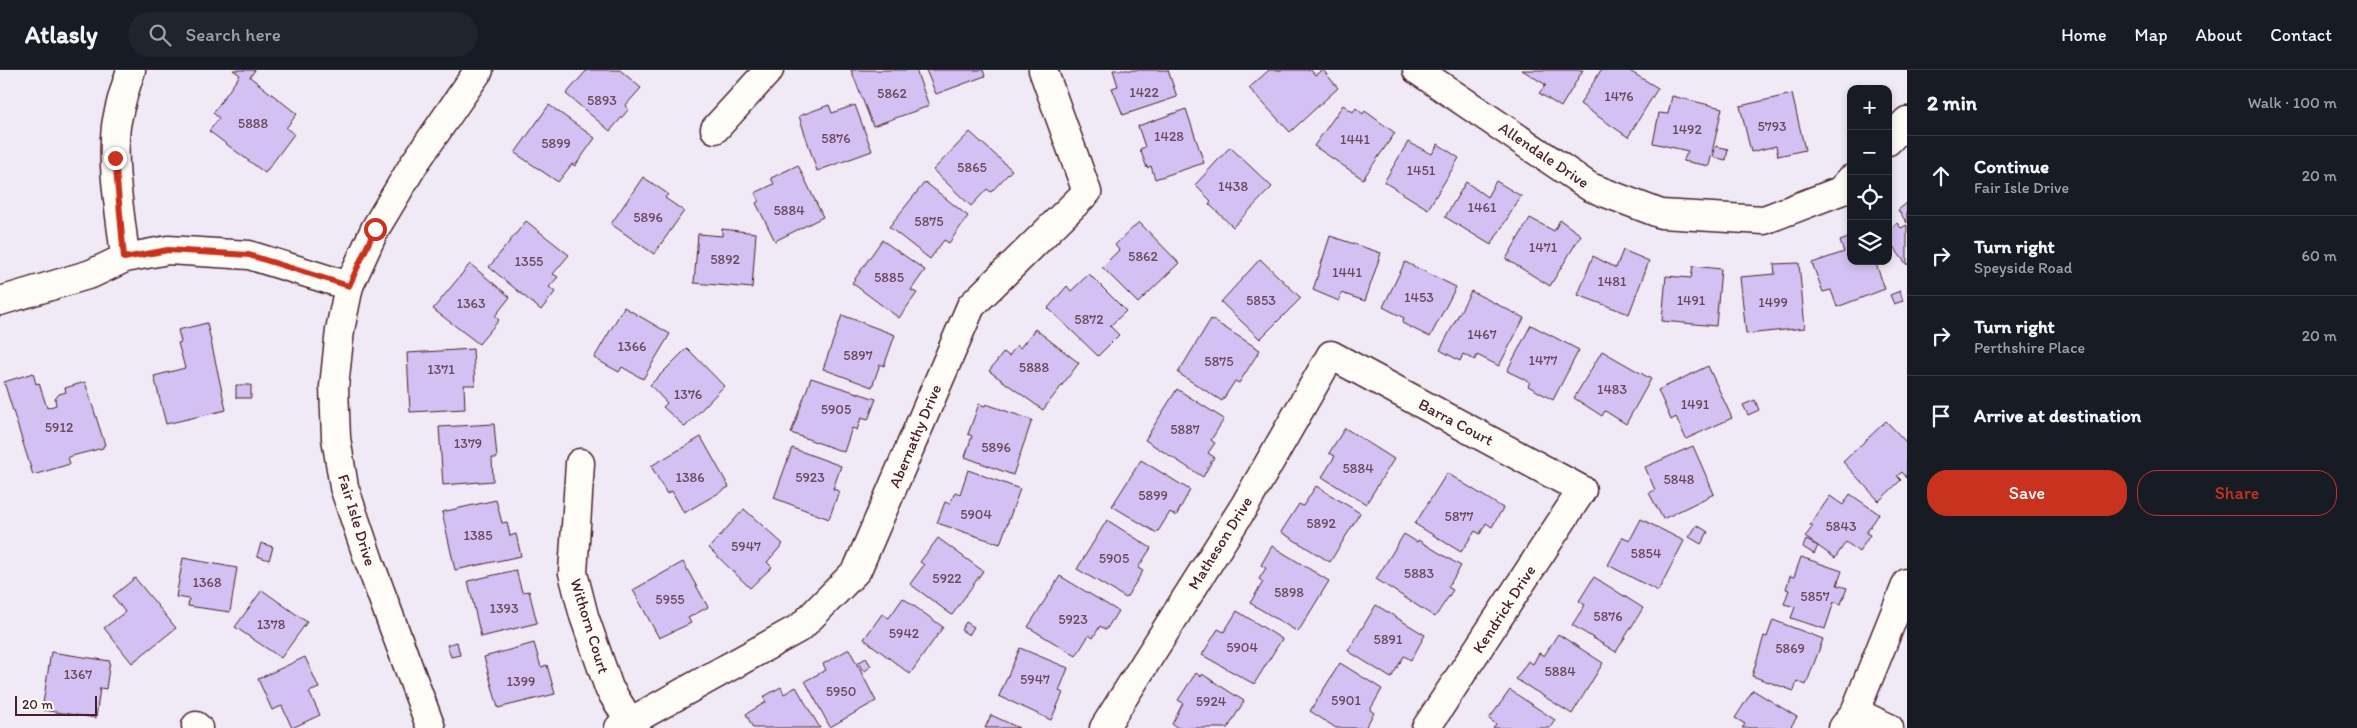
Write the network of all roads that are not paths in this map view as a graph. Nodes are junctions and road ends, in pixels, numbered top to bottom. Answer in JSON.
{"nodes":[{"id":1,"x":131,"y":70,"type":"edge"},
{"id":2,"x":479,"y":70,"type":"edge"},
{"id":3,"x":769,"y":70,"type":"edge"},
{"id":4,"x":1043,"y":70,"type":"edge"},
{"id":5,"x":1418,"y":70,"type":"edge"},
{"id":6,"x":1907,"y":121,"type":"edge"},
{"id":7,"x":715,"y":129,"type":"dead end"},
{"id":8,"x":1892,"y":136,"type":"edge"},
{"id":9,"x":1847,"y":183,"type":"edge"},
{"id":10,"x":124,"y":258,"type":"junction"},
{"id":11,"x":349,"y":286,"type":"junction"},
{"id":12,"x":0,"y":301,"type":"edge"},
{"id":13,"x":1331,"y":355,"type":"joint"},
{"id":14,"x":580,"y":464,"type":"dead end"},
{"id":15,"x":1582,"y":490,"type":"joint"},
{"id":16,"x":1907,"y":583,"type":"edge"},
{"id":17,"x":1849,"y":720,"type":"edge"},
{"id":18,"x":625,"y":725,"type":"edge"},
{"id":19,"x":431,"y":728,"type":"edge"},
{"id":20,"x":1104,"y":728,"type":"edge"},
{"id":21,"x":1426,"y":728,"type":"edge"},
{"id":22,"x":1889,"y":728,"type":"edge"}],
"edges":[{"from":1,"to":10,"type":"street"},
{"from":2,"to":11,"type":"street","name":"Fair Isle Drive"},
{"from":3,"to":7,"type":"street"},
{"from":4,"to":18,"type":"street","name":"Abernathy Drive"},
{"from":5,"to":9,"type":"street","name":"Allendale Drive"},
{"from":6,"to":8,"type":"street"},
{"from":10,"to":11,"type":"street"},
{"from":10,"to":12,"type":"street"},
{"from":11,"to":19,"type":"street","name":"Fair Isle Drive"},
{"from":13,"to":15,"type":"street","name":"Barra Court"},
{"from":13,"to":20,"type":"street","name":"Matheson Drive"},
{"from":14,"to":18,"type":"street","name":"Withorn Court"},
{"from":15,"to":21,"type":"street","name":"Kendrick Drive"},
{"from":16,"to":17,"type":"street"},
{"from":17,"to":22,"type":"street"}]}
